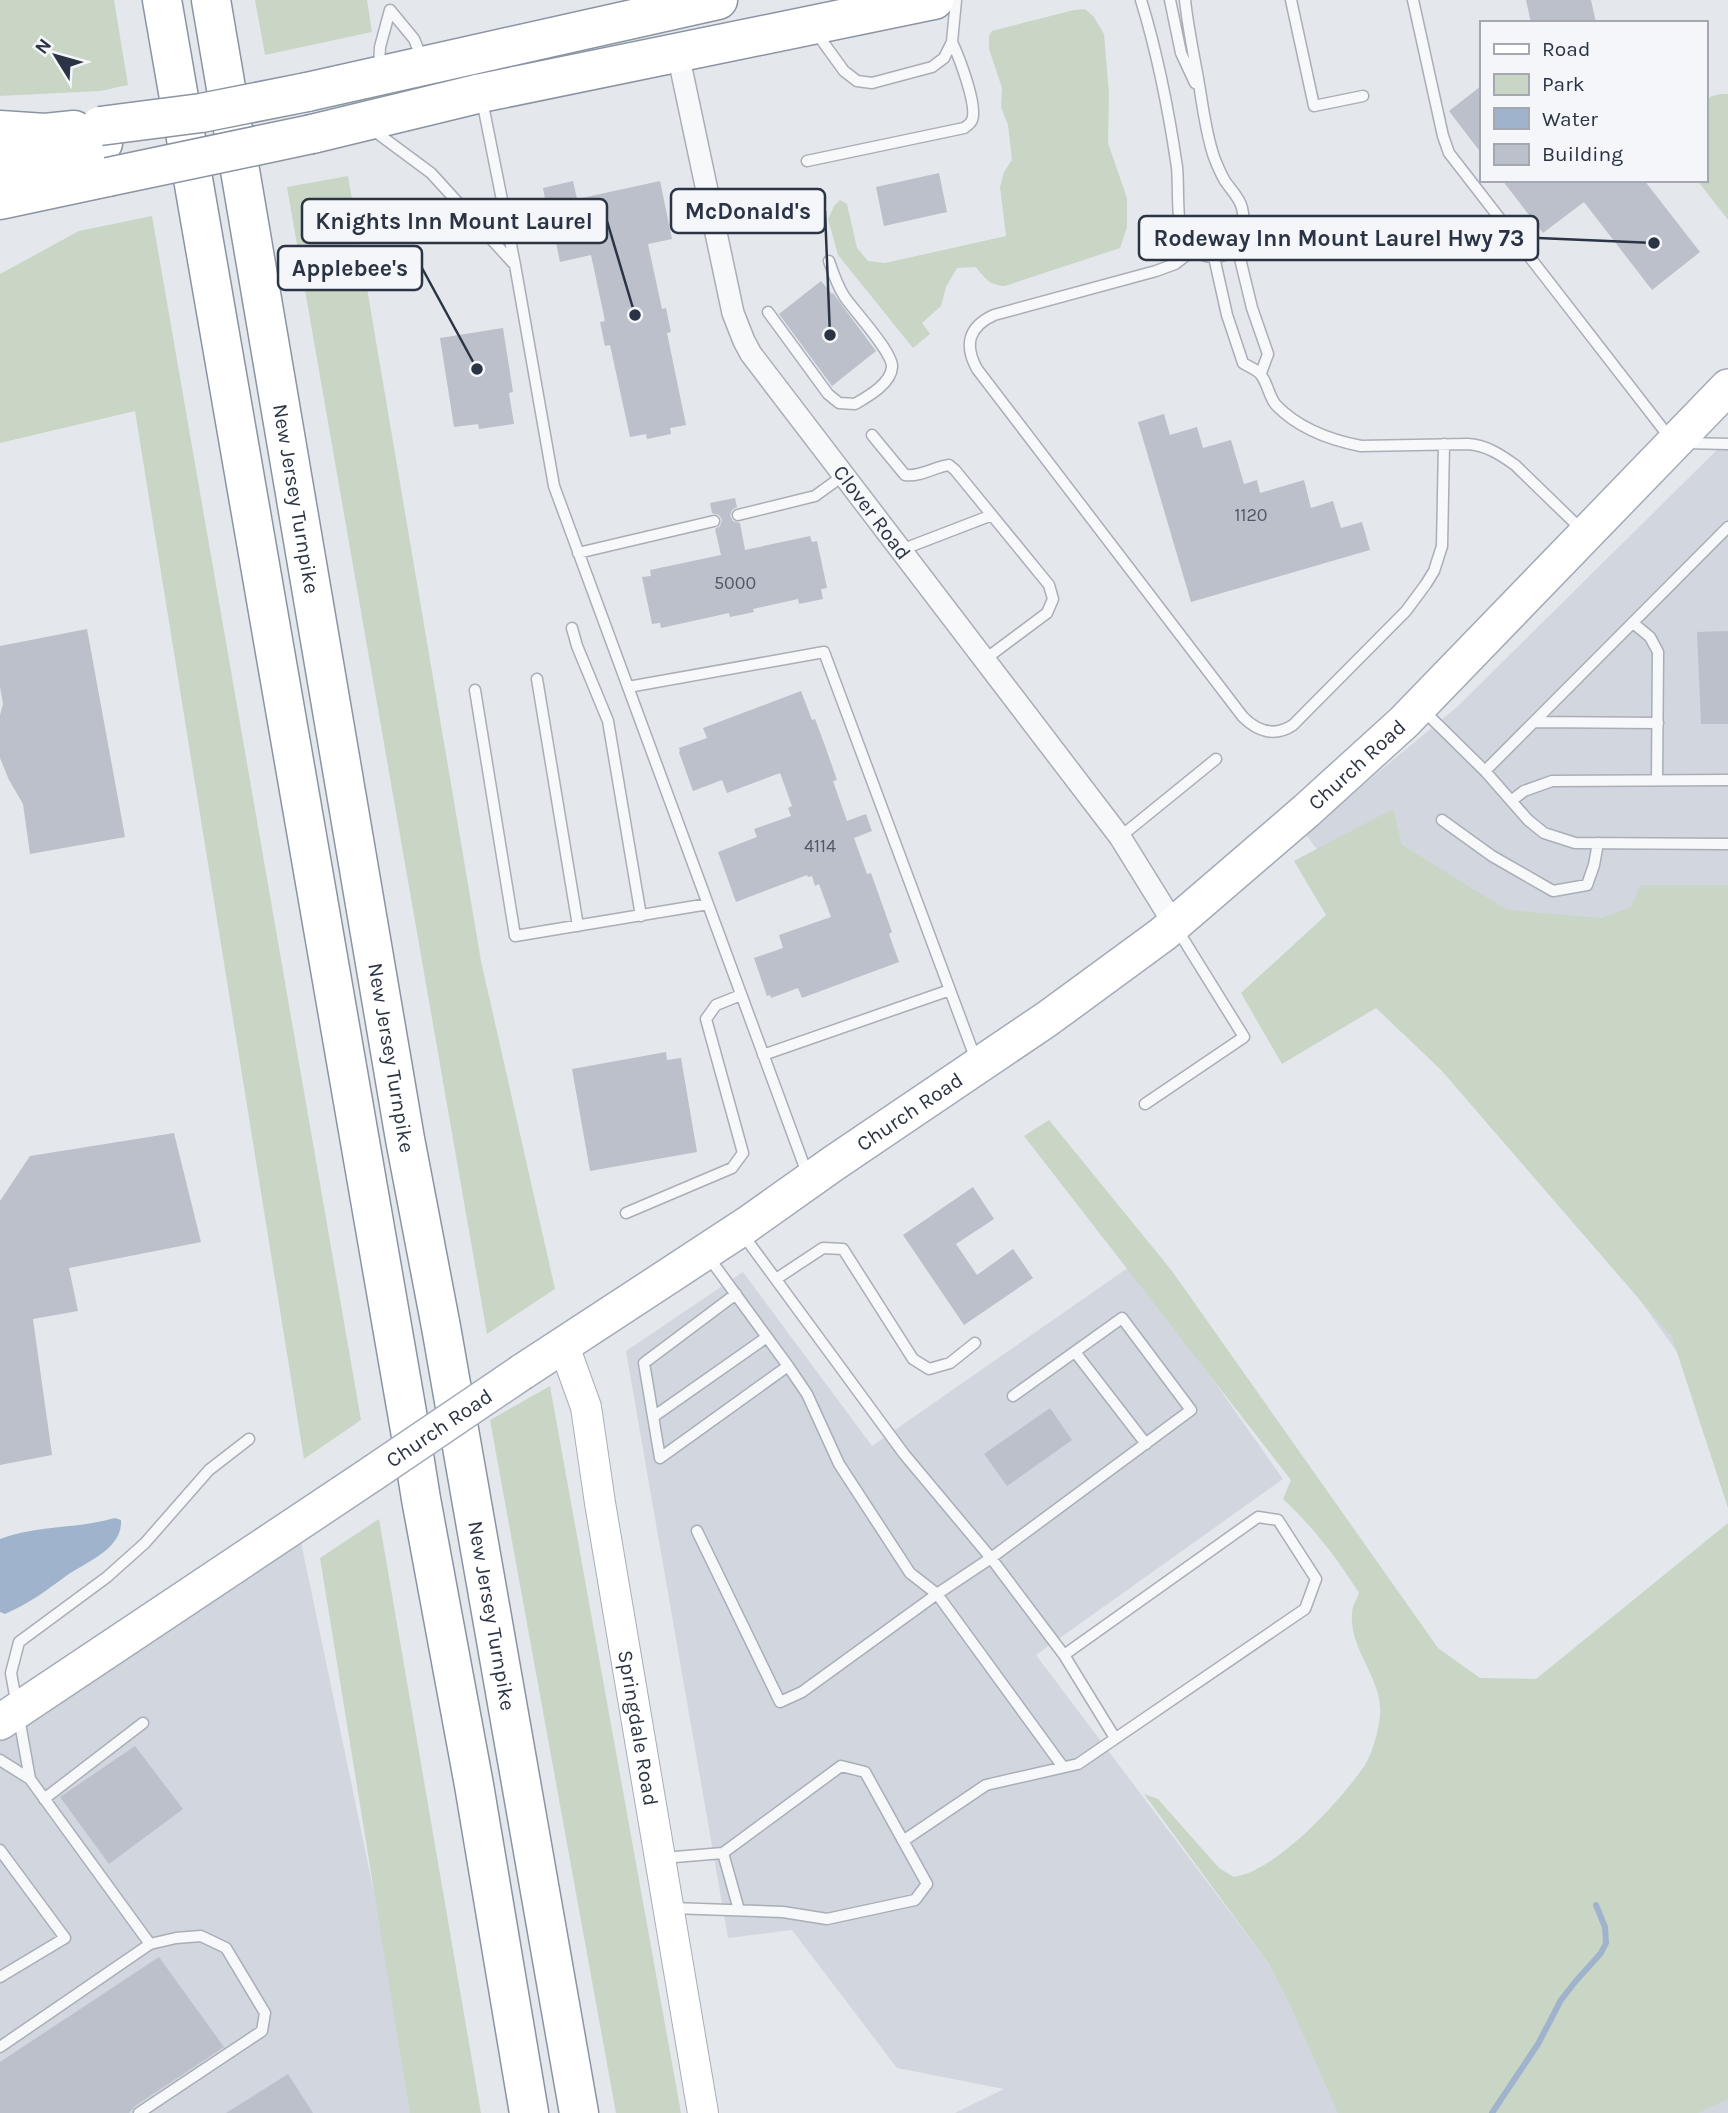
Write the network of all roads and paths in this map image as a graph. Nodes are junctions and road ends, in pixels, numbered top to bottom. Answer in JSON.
{"nodes":[{"id":1,"x":162,"y":0,"type":"edge"},
{"id":2,"x":211,"y":0,"type":"edge"},
{"id":3,"x":718,"y":0,"type":"edge"},
{"id":4,"x":934,"y":0,"type":"edge"},
{"id":5,"x":956,"y":0,"type":"edge"},
{"id":6,"x":1141,"y":0,"type":"edge"},
{"id":7,"x":1170,"y":0,"type":"edge"},
{"id":8,"x":1185,"y":0,"type":"edge"},
{"id":9,"x":1291,"y":0,"type":"edge"},
{"id":10,"x":1413,"y":0,"type":"edge"},
{"id":11,"x":389,"y":5,"type":"edge"},
{"id":12,"x":812,"y":26,"type":"junction"},
{"id":13,"x":952,"y":43,"type":"junction"},
{"id":14,"x":678,"y":54,"type":"junction"},
{"id":15,"x":426,"y":66,"type":"junction"},
{"id":16,"x":379,"y":77,"type":"junction"},
{"id":17,"x":481,"y":93,"type":"junction"},
{"id":18,"x":1201,"y":95,"type":"junction"},
{"id":19,"x":1363,"y":96,"type":"dead end"},
{"id":20,"x":362,"y":122,"type":"junction"},
{"id":21,"x":0,"y":130,"type":"edge"},
{"id":22,"x":104,"y":149,"type":"junction"},
{"id":23,"x":807,"y":161,"type":"dead end"},
{"id":24,"x":0,"y":164,"type":"edge"},
{"id":25,"x":0,"y":200,"type":"edge"},
{"id":26,"x":1237,"y":246,"type":"junction"},
{"id":27,"x":1193,"y":250,"type":"junction"},
{"id":28,"x":1214,"y":257,"type":"junction"},
{"id":29,"x":830,"y":261,"type":"dead end"},
{"id":30,"x":515,"y":265,"type":"junction"},
{"id":31,"x":768,"y":312,"type":"dead end"},
{"id":32,"x":1261,"y":373,"type":"junction"},
{"id":33,"x":1728,"y":387,"type":"edge"},
{"id":34,"x":872,"y":435,"type":"dead end"},
{"id":35,"x":1674,"y":442,"type":"junction"},
{"id":36,"x":1444,"y":444,"type":"junction"},
{"id":37,"x":1728,"y":444,"type":"edge"},
{"id":38,"x":844,"y":475,"type":"junction"},
{"id":39,"x":738,"y":515,"type":"dead end"},
{"id":40,"x":992,"y":515,"type":"junction"},
{"id":41,"x":714,"y":521,"type":"dead end"},
{"id":42,"x":1728,"y":527,"type":"edge"},
{"id":43,"x":1587,"y":534,"type":"junction"},
{"id":44,"x":901,"y":550,"type":"junction"},
{"id":45,"x":578,"y":553,"type":"junction"},
{"id":46,"x":1633,"y":623,"type":"junction"},
{"id":47,"x":572,"y":628,"type":"dead end"},
{"id":48,"x":984,"y":660,"type":"junction"},
{"id":49,"x":537,"y":680,"type":"dead end"},
{"id":50,"x":628,"y":687,"type":"junction"},
{"id":51,"x":475,"y":690,"type":"dead end"},
{"id":52,"x":1419,"y":706,"type":"junction"},
{"id":53,"x":1534,"y":722,"type":"junction"},
{"id":54,"x":1658,"y":723,"type":"junction"},
{"id":55,"x":1216,"y":759,"type":"dead end"},
{"id":56,"x":1485,"y":771,"type":"junction"},
{"id":57,"x":1657,"y":780,"type":"junction"},
{"id":58,"x":1728,"y":780,"type":"edge"},
{"id":59,"x":1511,"y":801,"type":"junction"},
{"id":60,"x":1442,"y":820,"type":"dead end"},
{"id":61,"x":1120,"y":837,"type":"junction"},
{"id":62,"x":1598,"y":843,"type":"junction"},
{"id":63,"x":1728,"y":844,"type":"edge"},
{"id":64,"x":708,"y":904,"type":"junction"},
{"id":65,"x":641,"y":916,"type":"junction"},
{"id":66,"x":1174,"y":924,"type":"junction"},
{"id":67,"x":578,"y":926,"type":"junction"},
{"id":68,"x":950,"y":990,"type":"junction"},
{"id":69,"x":741,"y":995,"type":"junction"},
{"id":70,"x":763,"y":1055,"type":"junction"},
{"id":71,"x":978,"y":1066,"type":"junction"},
{"id":72,"x":1145,"y":1104,"type":"dead end"},
{"id":73,"x":383,"y":1144,"type":"junction"},
{"id":74,"x":809,"y":1180,"type":"junction"},
{"id":75,"x":626,"y":1213,"type":"dead end"},
{"id":76,"x":740,"y":1230,"type":"junction"},
{"id":77,"x":706,"y":1252,"type":"junction"},
{"id":78,"x":776,"y":1279,"type":"junction"},
{"id":79,"x":736,"y":1294,"type":"junction"},
{"id":80,"x":767,"y":1337,"type":"junction"},
{"id":81,"x":975,"y":1343,"type":"dead end"},
{"id":82,"x":564,"y":1346,"type":"junction"},
{"id":83,"x":1075,"y":1352,"type":"junction"},
{"id":84,"x":788,"y":1366,"type":"junction"},
{"id":85,"x":1013,"y":1396,"type":"dead end"},
{"id":86,"x":653,"y":1417,"type":"junction"},
{"id":87,"x":249,"y":1440,"type":"dead end"},
{"id":88,"x":1146,"y":1444,"type":"junction"},
{"id":89,"x":697,"y":1531,"type":"dead end"},
{"id":90,"x":991,"y":1558,"type":"junction"},
{"id":91,"x":937,"y":1594,"type":"junction"},
{"id":92,"x":1063,"y":1655,"type":"junction"},
{"id":93,"x":7,"y":1715,"type":"edge"},
{"id":94,"x":143,"y":1723,"type":"dead end"},
{"id":95,"x":1115,"y":1738,"type":"junction"},
{"id":96,"x":0,"y":1760,"type":"edge"},
{"id":97,"x":1063,"y":1767,"type":"junction"},
{"id":98,"x":30,"y":1779,"type":"junction"},
{"id":99,"x":44,"y":1799,"type":"junction"},
{"id":100,"x":903,"y":1841,"type":"junction"},
{"id":101,"x":0,"y":1850,"type":"edge"},
{"id":102,"x":723,"y":1853,"type":"junction"},
{"id":103,"x":660,"y":1858,"type":"junction"},
{"id":104,"x":668,"y":1908,"type":"junction"},
{"id":105,"x":739,"y":1910,"type":"junction"},
{"id":106,"x":150,"y":1944,"type":"junction"},
{"id":107,"x":2,"y":1972,"type":"edge"},
{"id":108,"x":0,"y":2047,"type":"edge"},
{"id":109,"x":139,"y":2113,"type":"edge"},
{"id":110,"x":529,"y":2113,"type":"edge"},
{"id":111,"x":579,"y":2113,"type":"edge"},
{"id":112,"x":704,"y":2113,"type":"edge"}],
"edges":[{"from":1,"to":73,"type":"highway","name":"New Jersey Turnpike"},
{"from":2,"to":73,"type":"highway","name":"New Jersey Turnpike"},
{"from":3,"to":15,"type":"highway"},
{"from":4,"to":12,"type":"highway"},
{"from":5,"to":13,"type":"lane"},
{"from":6,"to":27,"type":"lane"},
{"from":7,"to":18,"type":"lane"},
{"from":8,"to":18,"type":"lane"},
{"from":9,"to":19,"type":"lane"},
{"from":10,"to":35,"type":"lane"},
{"from":11,"to":15,"type":"lane"},
{"from":11,"to":16,"type":"lane"},
{"from":12,"to":13,"type":"lane"},
{"from":12,"to":14,"type":"highway"},
{"from":13,"to":23,"type":"lane"},
{"from":14,"to":17,"type":"highway"},
{"from":14,"to":38,"type":"street","name":"Clover Road"},
{"from":15,"to":16,"type":"highway"},
{"from":16,"to":22,"type":"highway","bridge":true},
{"from":17,"to":20,"type":"highway"},
{"from":17,"to":30,"type":"lane"},
{"from":18,"to":26,"type":"lane"},
{"from":20,"to":22,"type":"highway","bridge":true},
{"from":20,"to":30,"type":"lane"},
{"from":21,"to":22,"type":"highway"},
{"from":22,"to":24,"type":"highway"},
{"from":22,"to":25,"type":"highway"},
{"from":26,"to":28,"type":"lane"},
{"from":26,"to":32,"type":"lane"},
{"from":27,"to":28,"type":"lane"},
{"from":27,"to":36,"type":"lane"},
{"from":28,"to":32,"type":"lane"},
{"from":29,"to":31,"type":"lane"},
{"from":30,"to":45,"type":"lane"},
{"from":32,"to":36,"type":"lane"},
{"from":33,"to":35,"type":"main road","name":"Church Road"},
{"from":34,"to":40,"type":"lane"},
{"from":35,"to":37,"type":"lane"},
{"from":35,"to":43,"type":"main road","name":"Church Road"},
{"from":36,"to":43,"type":"lane"},
{"from":38,"to":39,"type":"lane"},
{"from":38,"to":44,"type":"street","name":"Clover Road"},
{"from":40,"to":44,"type":"lane"},
{"from":40,"to":48,"type":"lane"},
{"from":41,"to":45,"type":"lane"},
{"from":42,"to":46,"type":"lane"},
{"from":43,"to":52,"type":"main road","name":"Church Road"},
{"from":44,"to":48,"type":"street","name":"Clover Road"},
{"from":45,"to":50,"type":"lane"},
{"from":46,"to":53,"type":"lane"},
{"from":46,"to":54,"type":"lane"},
{"from":47,"to":65,"type":"lane"},
{"from":48,"to":61,"type":"street","name":"Clover Road"},
{"from":49,"to":67,"type":"lane"},
{"from":50,"to":64,"type":"lane"},
{"from":50,"to":68,"type":"lane"},
{"from":51,"to":67,"type":"lane"},
{"from":52,"to":56,"type":"lane"},
{"from":52,"to":66,"type":"main road","name":"Church Road"},
{"from":53,"to":54,"type":"lane"},
{"from":53,"to":56,"type":"lane"},
{"from":54,"to":57,"type":"lane"},
{"from":55,"to":61,"type":"lane"},
{"from":56,"to":59,"type":"lane"},
{"from":57,"to":58,"type":"lane"},
{"from":57,"to":59,"type":"lane"},
{"from":59,"to":62,"type":"lane"},
{"from":60,"to":62,"type":"lane"},
{"from":61,"to":66,"type":"street","name":"Clover Road"},
{"from":62,"to":63,"type":"lane"},
{"from":64,"to":65,"type":"lane"},
{"from":64,"to":69,"type":"lane"},
{"from":65,"to":67,"type":"lane"},
{"from":66,"to":71,"type":"main road","name":"Church Road"},
{"from":66,"to":72,"type":"lane"},
{"from":68,"to":70,"type":"lane"},
{"from":68,"to":71,"type":"lane"},
{"from":69,"to":70,"type":"lane"},
{"from":69,"to":75,"type":"lane"},
{"from":70,"to":74,"type":"lane"},
{"from":71,"to":74,"type":"main road","name":"Church Road"},
{"from":73,"to":110,"type":"highway","name":"New Jersey Turnpike"},
{"from":73,"to":111,"type":"highway","name":"New Jersey Turnpike"},
{"from":74,"to":76,"type":"main road","name":"Church Road"},
{"from":76,"to":77,"type":"main road","name":"Church Road"},
{"from":76,"to":78,"type":"lane"},
{"from":77,"to":79,"type":"lane"},
{"from":77,"to":82,"type":"main road","name":"Church Road"},
{"from":78,"to":81,"type":"lane"},
{"from":78,"to":90,"type":"lane"},
{"from":79,"to":80,"type":"lane"},
{"from":79,"to":86,"type":"lane"},
{"from":80,"to":84,"type":"lane"},
{"from":80,"to":86,"type":"lane"},
{"from":82,"to":93,"type":"main road","name":"Church Road","bridge":true},
{"from":82,"to":103,"type":"main road","name":"Springdale Road"},
{"from":83,"to":85,"type":"lane"},
{"from":83,"to":88,"type":"lane"},
{"from":83,"to":88,"type":"lane"},
{"from":84,"to":86,"type":"lane"},
{"from":84,"to":91,"type":"lane"},
{"from":87,"to":93,"type":"lane"},
{"from":88,"to":90,"type":"lane"},
{"from":89,"to":91,"type":"lane"},
{"from":90,"to":91,"type":"lane"},
{"from":90,"to":92,"type":"lane"},
{"from":91,"to":97,"type":"lane"},
{"from":92,"to":95,"type":"lane"},
{"from":92,"to":95,"type":"lane"},
{"from":93,"to":98,"type":"lane"},
{"from":94,"to":99,"type":"lane"},
{"from":95,"to":97,"type":"lane"},
{"from":96,"to":98,"type":"lane"},
{"from":97,"to":100,"type":"lane"},
{"from":98,"to":99,"type":"lane"},
{"from":99,"to":106,"type":"lane"},
{"from":100,"to":102,"type":"lane"},
{"from":100,"to":105,"type":"lane"},
{"from":101,"to":107,"type":"lane"},
{"from":102,"to":103,"type":"lane"},
{"from":102,"to":105,"type":"lane"},
{"from":103,"to":104,"type":"main road","name":"Springdale Road"},
{"from":104,"to":105,"type":"lane"},
{"from":104,"to":112,"type":"main road","name":"Springdale Road"},
{"from":106,"to":108,"type":"lane"},
{"from":106,"to":109,"type":"lane"}]}
